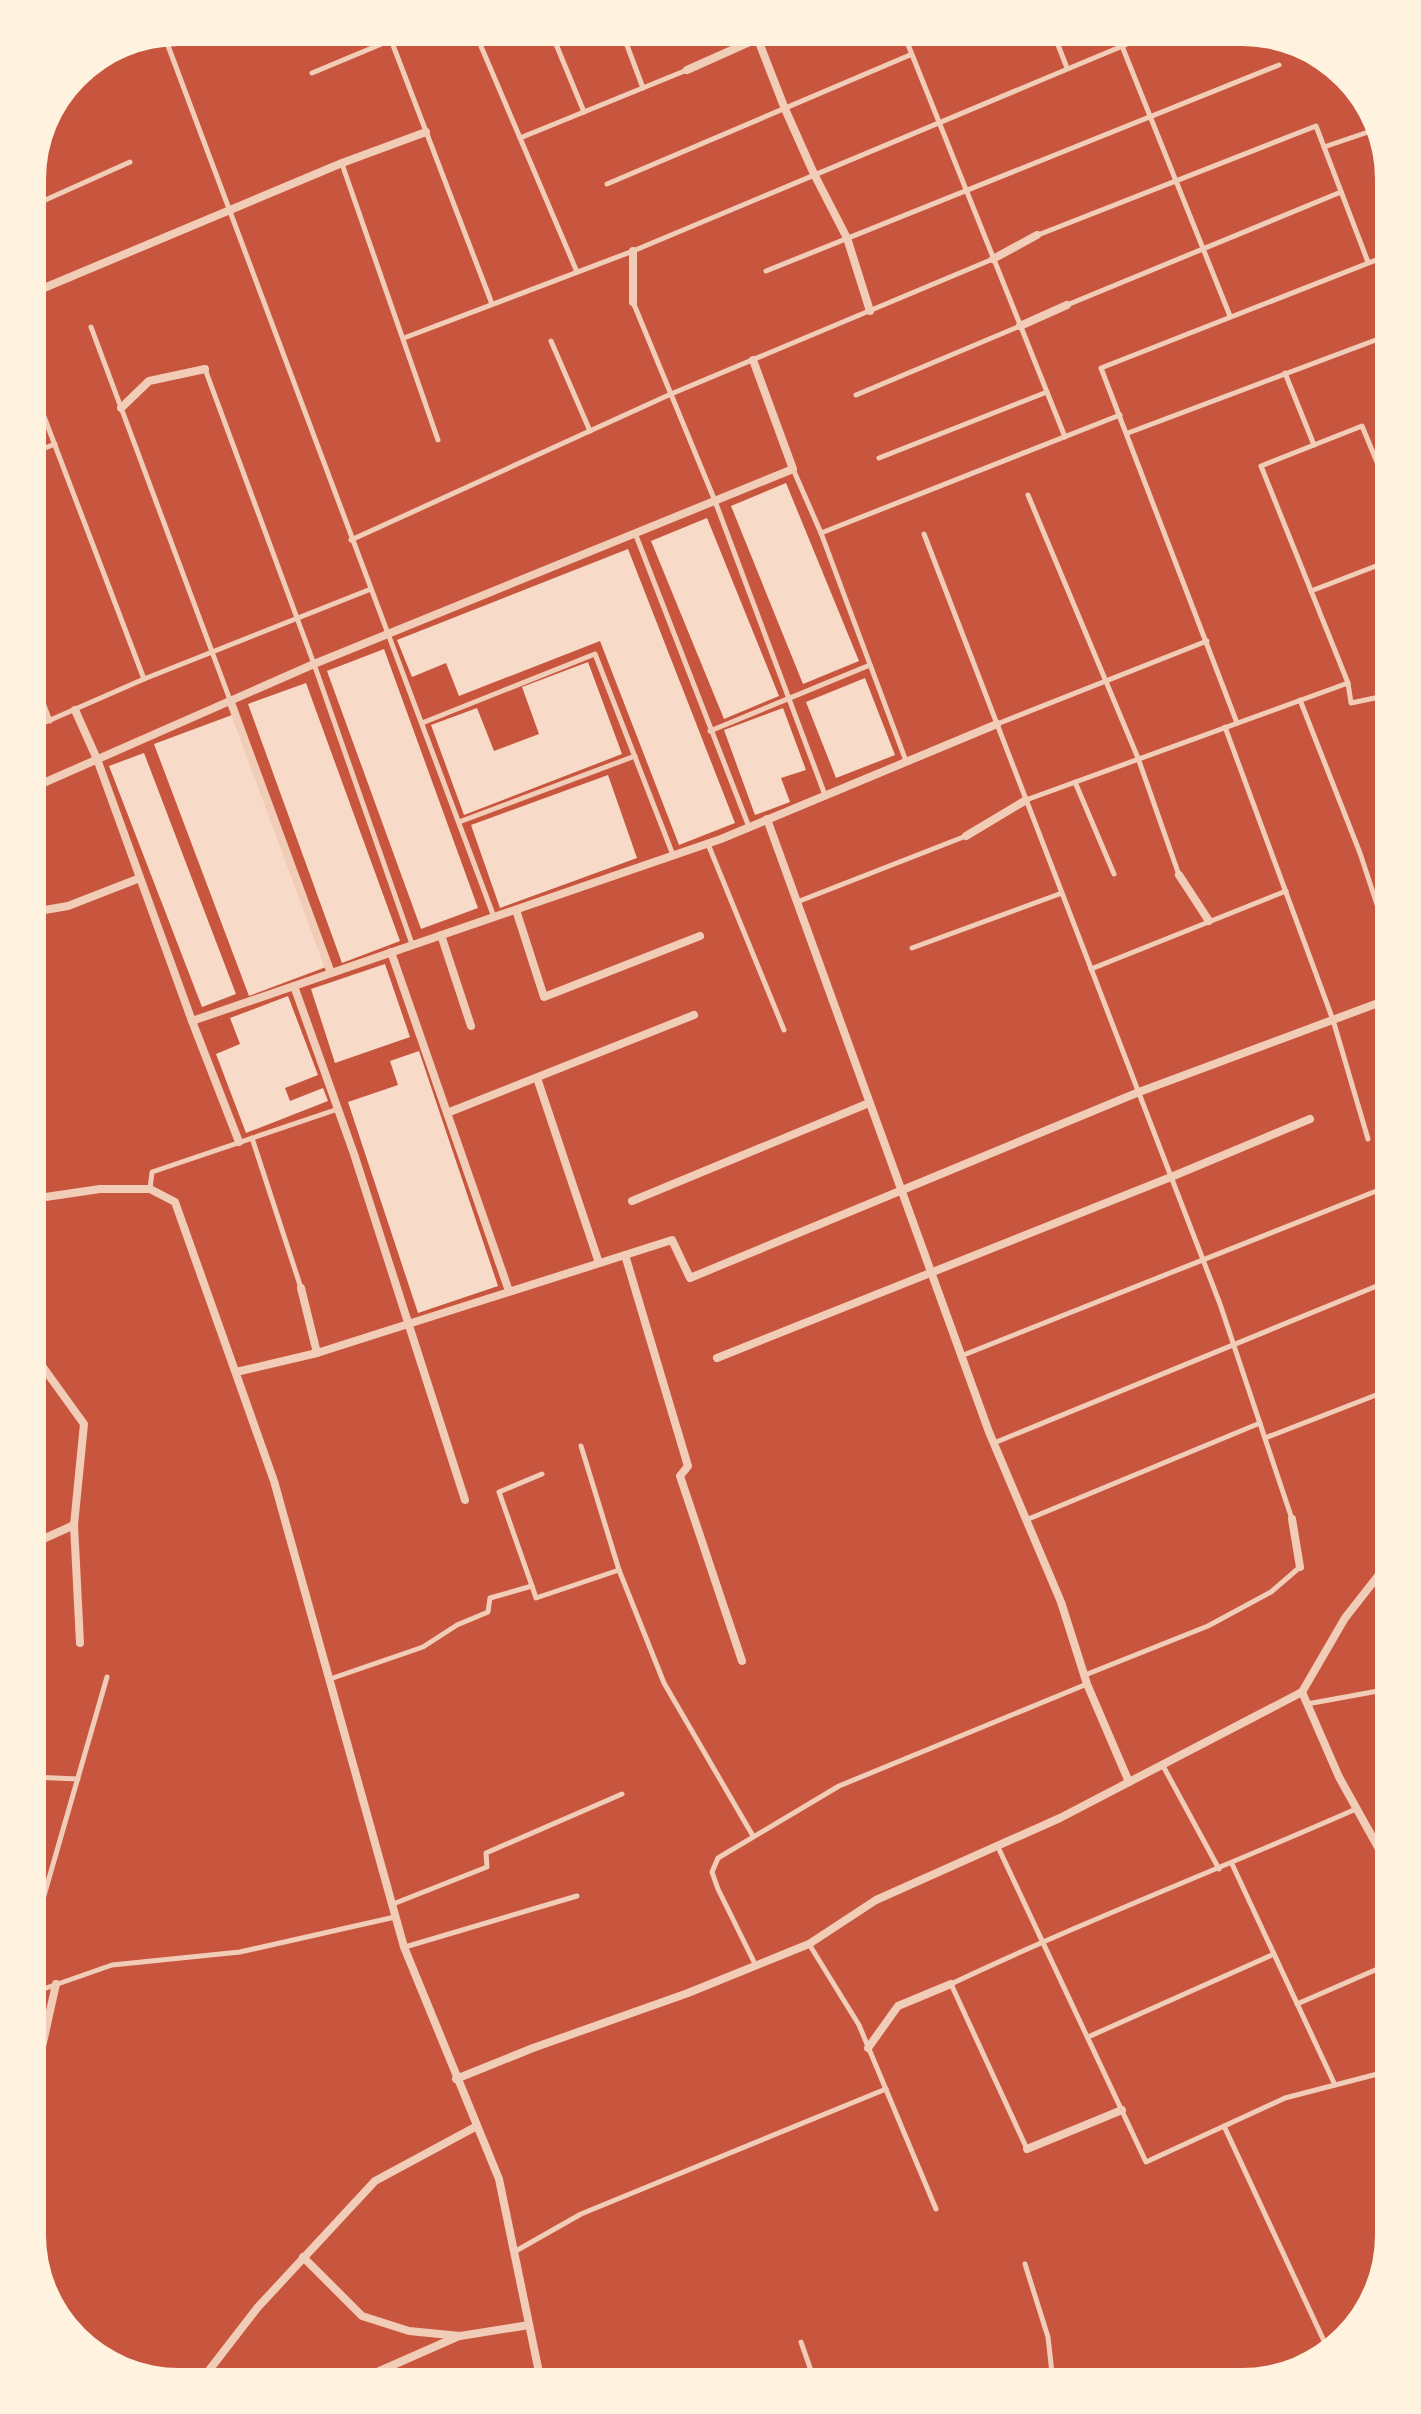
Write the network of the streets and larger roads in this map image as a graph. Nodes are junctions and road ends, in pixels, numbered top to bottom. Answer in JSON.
{"nodes":[{"id":1,"x":735,"y":46,"type":"edge"},
{"id":2,"x":761,"y":46,"type":"edge"},
{"id":3,"x":687,"y":70,"type":"road end"},
{"id":4,"x":426,"y":132,"type":"road end"},
{"id":5,"x":1037,"y":235,"type":"road end"},
{"id":6,"x":633,"y":251,"type":"road end"},
{"id":7,"x":993,"y":259,"type":"road end"},
{"id":8,"x":46,"y":287,"type":"edge"},
{"id":9,"x":633,"y":302,"type":"road end"},
{"id":10,"x":1067,"y":305,"type":"road end"},
{"id":11,"x":870,"y":311,"type":"road end"},
{"id":12,"x":1020,"y":326,"type":"road end"},
{"id":13,"x":753,"y":360,"type":"road end"},
{"id":14,"x":205,"y":369,"type":"road end"},
{"id":15,"x":121,"y":408,"type":"road end"},
{"id":16,"x":230,"y":700,"type":"junction"},
{"id":17,"x":75,"y":710,"type":"road end"},
{"id":18,"x":997,"y":724,"type":"road end"},
{"id":19,"x":97,"y":759,"type":"junction"},
{"id":20,"x":46,"y":782,"type":"edge"},
{"id":21,"x":1026,"y":800,"type":"road end"},
{"id":22,"x":767,"y":819,"type":"junction"},
{"id":23,"x":966,"y":836,"type":"road end"},
{"id":24,"x":1179,"y":875,"type":"road end"},
{"id":25,"x":140,"y":878,"type":"junction"},
{"id":26,"x":46,"y":910,"type":"edge"},
{"id":27,"x":516,"y":910,"type":"junction"},
{"id":28,"x":1209,"y":921,"type":"road end"},
{"id":29,"x":441,"y":935,"type":"junction"},
{"id":30,"x":700,"y":936,"type":"dead end"},
{"id":31,"x":391,"y":952,"type":"junction"},
{"id":32,"x":331,"y":973,"type":"junction"},
{"id":33,"x":294,"y":986,"type":"junction"},
{"id":34,"x":1375,"y":1004,"type":"edge"},
{"id":35,"x":694,"y":1015,"type":"dead end"},
{"id":36,"x":192,"y":1021,"type":"junction"},
{"id":37,"x":471,"y":1026,"type":"dead end"},
{"id":38,"x":537,"y":1078,"type":"junction"},
{"id":39,"x":869,"y":1103,"type":"junction"},
{"id":40,"x":447,"y":1113,"type":"junction"},
{"id":41,"x":1310,"y":1119,"type":"dead end"},
{"id":42,"x":239,"y":1142,"type":"road end"},
{"id":43,"x":901,"y":1189,"type":"junction"},
{"id":44,"x":46,"y":1197,"type":"edge"},
{"id":45,"x":632,"y":1201,"type":"dead end"},
{"id":46,"x":625,"y":1255,"type":"junction"},
{"id":47,"x":599,"y":1263,"type":"junction"},
{"id":48,"x":931,"y":1272,"type":"junction"},
{"id":49,"x":301,"y":1288,"type":"road end"},
{"id":50,"x":509,"y":1291,"type":"junction"},
{"id":51,"x":408,"y":1323,"type":"junction"},
{"id":52,"x":317,"y":1353,"type":"junction"},
{"id":53,"x":717,"y":1358,"type":"dead end"},
{"id":54,"x":46,"y":1371,"type":"edge"},
{"id":55,"x":236,"y":1372,"type":"junction"},
{"id":56,"x":465,"y":1500,"type":"dead end"},
{"id":57,"x":1292,"y":1519,"type":"road end"},
{"id":58,"x":74,"y":1525,"type":"junction"},
{"id":59,"x":46,"y":1538,"type":"edge"},
{"id":60,"x":1300,"y":1567,"type":"road end"},
{"id":61,"x":1375,"y":1580,"type":"edge"},
{"id":62,"x":80,"y":1643,"type":"dead end"},
{"id":63,"x":742,"y":1661,"type":"dead end"},
{"id":64,"x":1302,"y":1692,"type":"junction"},
{"id":65,"x":1129,"y":1782,"type":"junction"},
{"id":66,"x":1375,"y":1842,"type":"edge"},
{"id":67,"x":56,"y":1984,"type":"road end"},
{"id":68,"x":951,"y":1984,"type":"road end"},
{"id":69,"x":46,"y":2029,"type":"edge"},
{"id":70,"x":868,"y":2048,"type":"road end"},
{"id":71,"x":456,"y":2079,"type":"junction"},
{"id":72,"x":1122,"y":2110,"type":"road end"},
{"id":73,"x":477,"y":2126,"type":"junction"},
{"id":74,"x":1027,"y":2149,"type":"road end"},
{"id":75,"x":303,"y":2257,"type":"junction"},
{"id":76,"x":529,"y":2325,"type":"junction"},
{"id":77,"x":460,"y":2336,"type":"junction"},
{"id":78,"x":211,"y":2368,"type":"edge"},
{"id":79,"x":397,"y":2368,"type":"edge"},
{"id":80,"x":538,"y":2368,"type":"edge"}],
"edges":[{"from":1,"to":3,"type":"street"},
{"from":2,"to":11,"type":"street"},
{"from":4,"to":8,"type":"street"},
{"from":5,"to":7,"type":"street"},
{"from":6,"to":9,"type":"street"},
{"from":10,"to":12,"type":"street"},
{"from":13,"to":16,"type":"street"},
{"from":14,"to":15,"type":"street"},
{"from":16,"to":19,"type":"street"},
{"from":16,"to":32,"type":"street"},
{"from":17,"to":19,"type":"street"},
{"from":18,"to":22,"type":"street"},
{"from":19,"to":20,"type":"street"},
{"from":19,"to":25,"type":"street"},
{"from":21,"to":23,"type":"street"},
{"from":22,"to":27,"type":"street"},
{"from":22,"to":39,"type":"street"},
{"from":24,"to":28,"type":"street"},
{"from":25,"to":26,"type":"street"},
{"from":25,"to":36,"type":"street"},
{"from":27,"to":29,"type":"street"},
{"from":27,"to":30,"type":"street"},
{"from":29,"to":31,"type":"street"},
{"from":29,"to":37,"type":"street"},
{"from":31,"to":32,"type":"street"},
{"from":31,"to":40,"type":"street"},
{"from":32,"to":33,"type":"street"},
{"from":33,"to":36,"type":"street"},
{"from":33,"to":51,"type":"street"},
{"from":34,"to":43,"type":"street"},
{"from":35,"to":38,"type":"street"},
{"from":36,"to":42,"type":"street"},
{"from":38,"to":40,"type":"street"},
{"from":38,"to":47,"type":"street"},
{"from":39,"to":43,"type":"street"},
{"from":39,"to":45,"type":"street"},
{"from":40,"to":50,"type":"street"},
{"from":41,"to":48,"type":"street"},
{"from":43,"to":46,"type":"street"},
{"from":43,"to":48,"type":"street"},
{"from":44,"to":55,"type":"street"},
{"from":46,"to":47,"type":"street"},
{"from":46,"to":63,"type":"street"},
{"from":47,"to":50,"type":"street"},
{"from":48,"to":53,"type":"street"},
{"from":48,"to":65,"type":"street"},
{"from":49,"to":52,"type":"street"},
{"from":50,"to":51,"type":"street"},
{"from":51,"to":52,"type":"street"},
{"from":51,"to":56,"type":"street"},
{"from":52,"to":55,"type":"street"},
{"from":54,"to":58,"type":"street"},
{"from":55,"to":71,"type":"street"},
{"from":57,"to":60,"type":"street"},
{"from":58,"to":59,"type":"street"},
{"from":58,"to":62,"type":"street"},
{"from":61,"to":64,"type":"street"},
{"from":64,"to":65,"type":"street"},
{"from":64,"to":66,"type":"street"},
{"from":65,"to":71,"type":"street"},
{"from":67,"to":69,"type":"street"},
{"from":68,"to":70,"type":"street"},
{"from":71,"to":73,"type":"street"},
{"from":72,"to":74,"type":"street"},
{"from":73,"to":75,"type":"street"},
{"from":73,"to":76,"type":"street"},
{"from":75,"to":77,"type":"street"},
{"from":75,"to":78,"type":"street"},
{"from":76,"to":77,"type":"street"},
{"from":76,"to":80,"type":"street"},
{"from":77,"to":79,"type":"street"}]}
